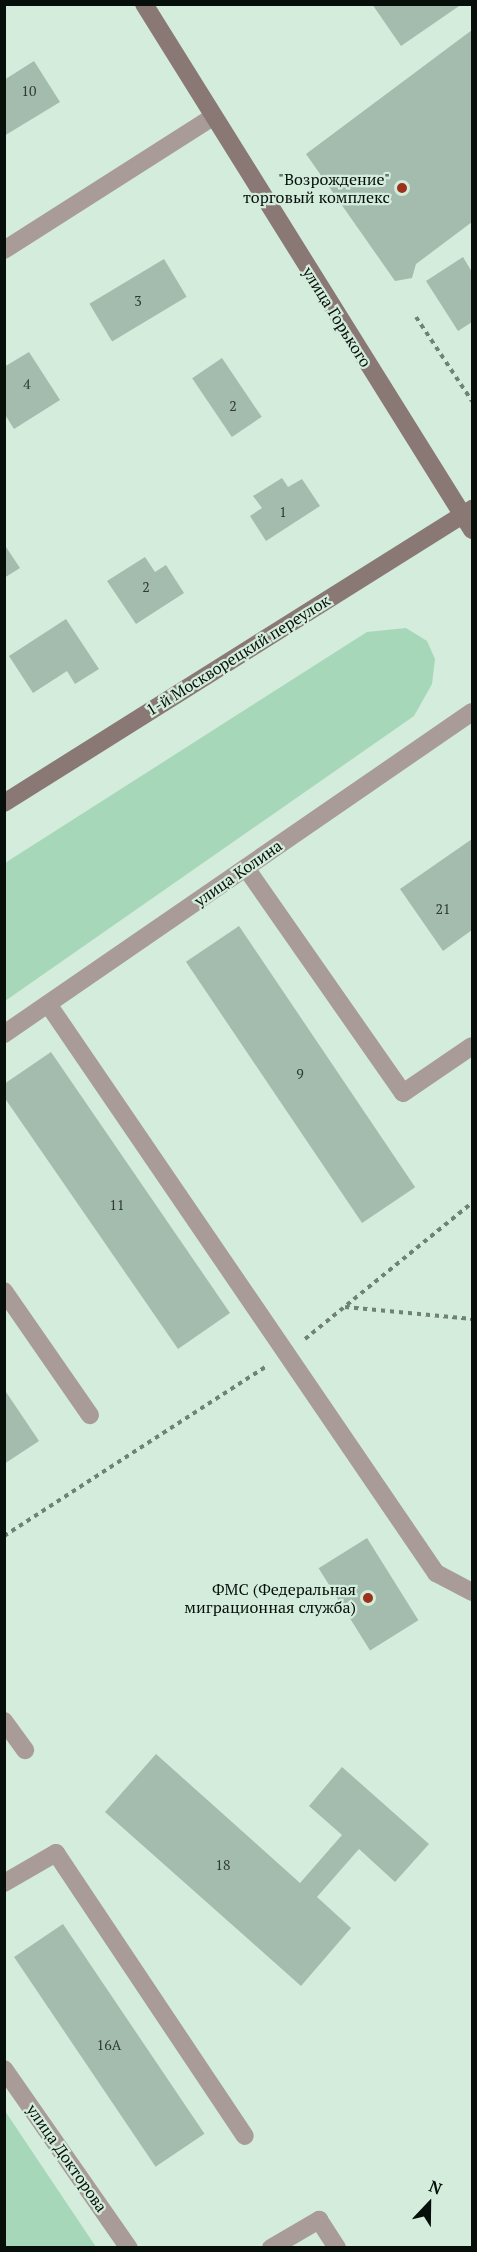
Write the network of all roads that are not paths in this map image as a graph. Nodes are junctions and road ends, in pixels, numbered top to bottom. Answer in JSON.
{"nodes":[{"id":1,"x":144,"y":4,"type":"edge"},
{"id":2,"x":213,"y":117,"type":"junction"},
{"id":3,"x":4,"y":250,"type":"edge"},
{"id":4,"x":469,"y":518,"type":"edge"},
{"id":5,"x":472,"y":712,"type":"edge"},
{"id":6,"x":4,"y":803,"type":"edge"},
{"id":7,"x":246,"y":868,"type":"junction"},
{"id":8,"x":48,"y":1004,"type":"junction"},
{"id":9,"x":4,"y":1034,"type":"edge"},
{"id":10,"x":472,"y":1046,"type":"edge"},
{"id":11,"x":4,"y":1291,"type":"edge"},
{"id":12,"x":90,"y":1415,"type":"dead end"},
{"id":13,"x":472,"y":1592,"type":"edge"},
{"id":14,"x":4,"y":1721,"type":"edge"},
{"id":15,"x":25,"y":1750,"type":"dead end"},
{"id":16,"x":4,"y":1883,"type":"edge"},
{"id":17,"x":4,"y":2069,"type":"edge"},
{"id":18,"x":245,"y":2136,"type":"dead end"},
{"id":19,"x":129,"y":2247,"type":"edge"},
{"id":20,"x":272,"y":2247,"type":"edge"},
{"id":21,"x":337,"y":2247,"type":"edge"}],
"edges":[{"from":1,"to":2,"type":"main road","name":"улица Горького"},
{"from":2,"to":3,"type":"street"},
{"from":2,"to":4,"type":"main road","name":"улица Горького"},
{"from":4,"to":6,"type":"main road","name":"1-й Москворецкий переулок"},
{"from":5,"to":7,"type":"street","name":"улица Колина"},
{"from":7,"to":8,"type":"street","name":"улица Колина"},
{"from":7,"to":10,"type":"street"},
{"from":8,"to":9,"type":"street","name":"улица Колина"},
{"from":8,"to":13,"type":"street"},
{"from":11,"to":12,"type":"street"},
{"from":14,"to":15,"type":"street"},
{"from":16,"to":18,"type":"street"},
{"from":17,"to":19,"type":"street","name":"улица Докторова"},
{"from":20,"to":21,"type":"street"}]}
